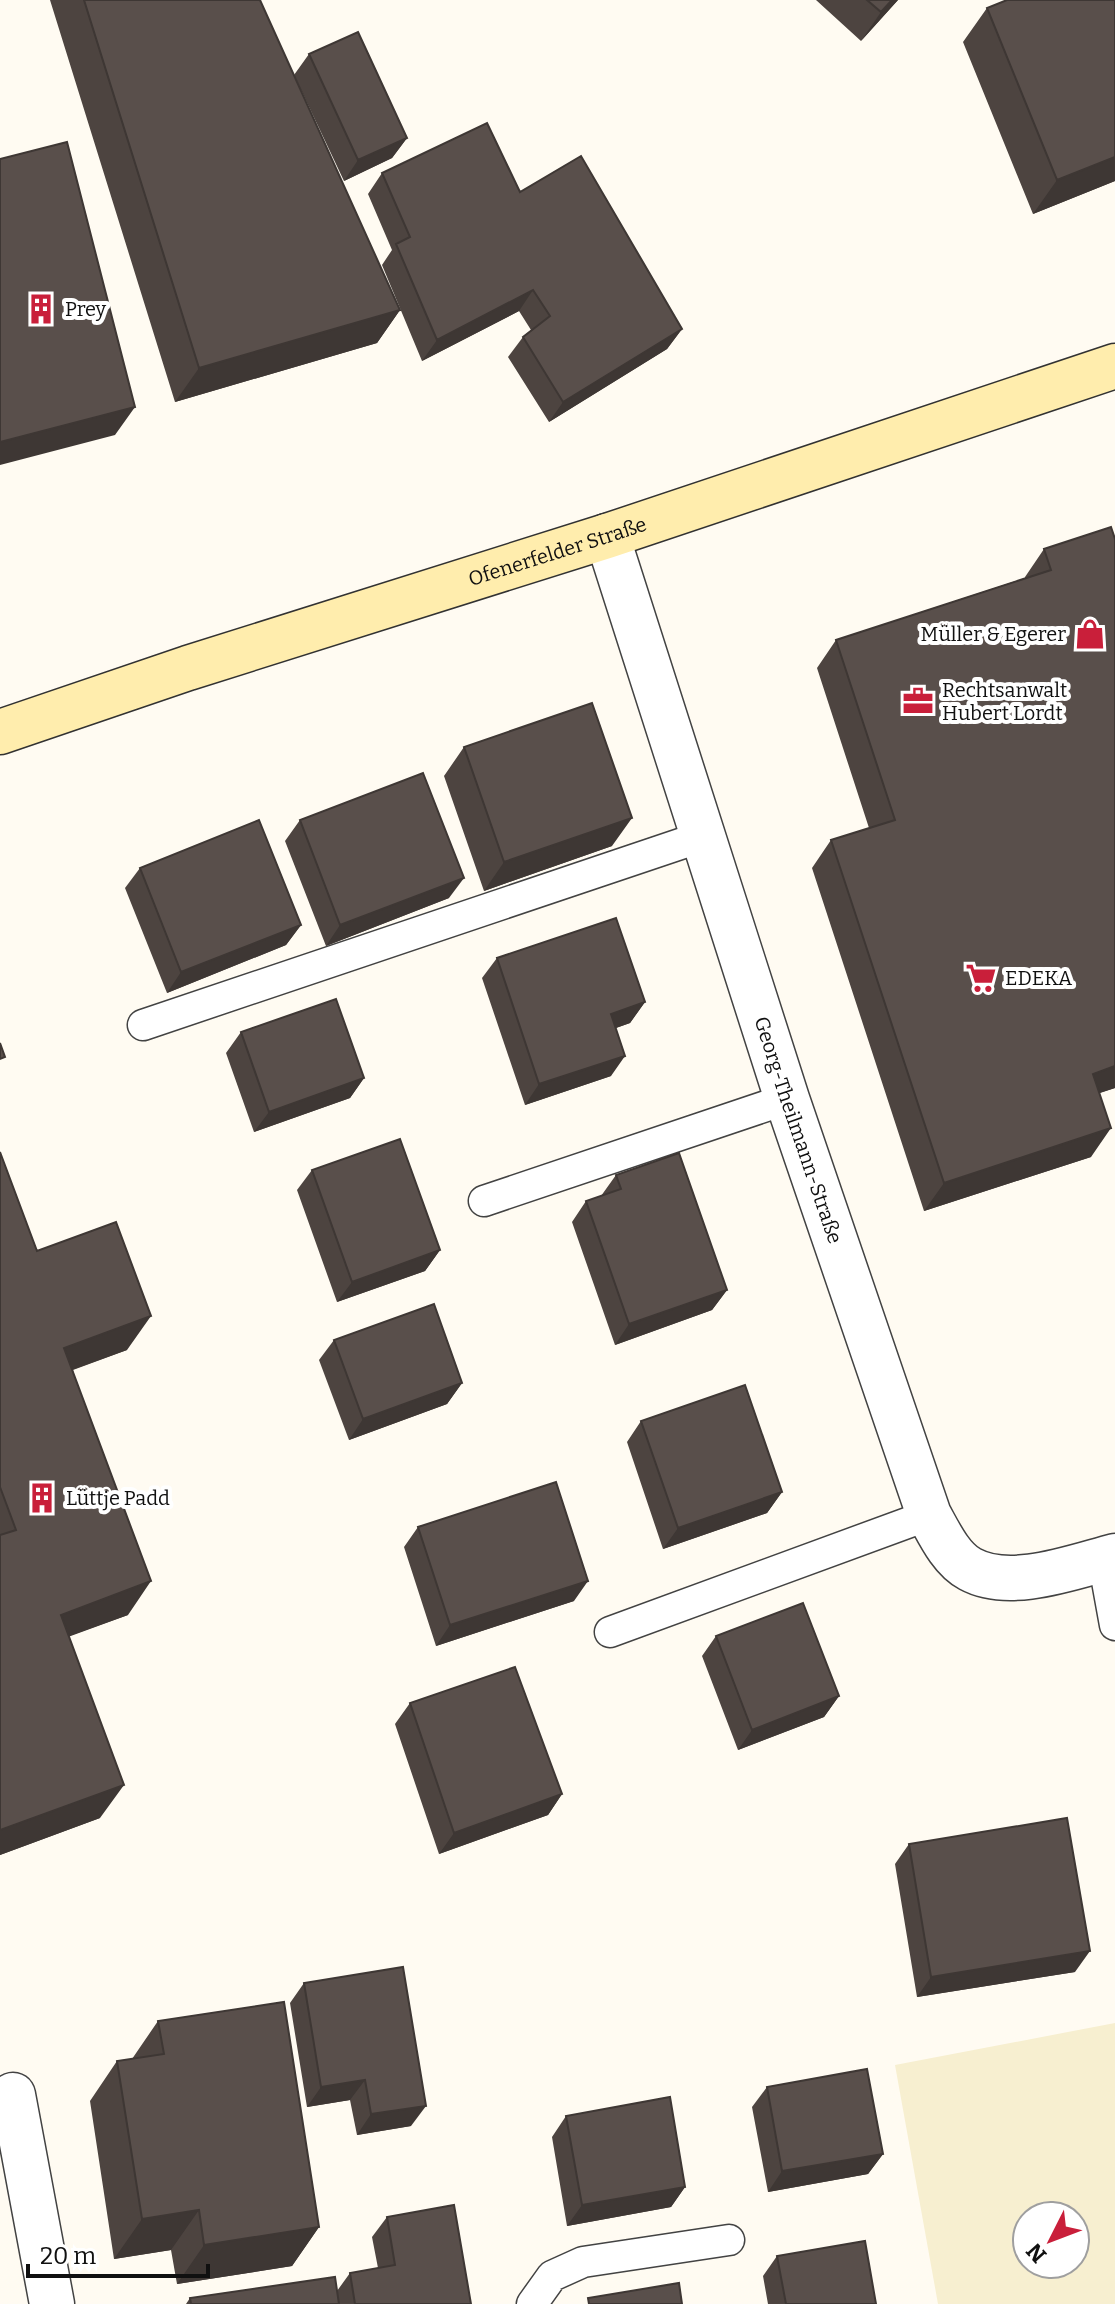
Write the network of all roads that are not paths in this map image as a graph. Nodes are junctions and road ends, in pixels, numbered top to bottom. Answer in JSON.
{"nodes":[{"id":1,"x":1115,"y":366,"type":"edge"},
{"id":2,"x":607,"y":536,"type":"junction"},
{"id":3,"x":0,"y":732,"type":"edge"},
{"id":4,"x":704,"y":836,"type":"junction"},
{"id":5,"x":143,"y":1025,"type":"dead end"},
{"id":6,"x":787,"y":1099,"type":"junction"},
{"id":7,"x":484,"y":1201,"type":"dead end"},
{"id":8,"x":929,"y":1515,"type":"junction"},
{"id":9,"x":1109,"y":1557,"type":"edge"},
{"id":10,"x":1115,"y":1625,"type":"edge"},
{"id":11,"x":610,"y":1632,"type":"dead end"},
{"id":12,"x":13,"y":2095,"type":"dead end"},
{"id":13,"x":729,"y":2240,"type":"dead end"},
{"id":14,"x":52,"y":2304,"type":"edge"},
{"id":15,"x":532,"y":2304,"type":"edge"}],
"edges":[{"from":1,"to":2,"type":"street","name":"Ofenerfelder Straße"},
{"from":2,"to":3,"type":"street","name":"Ofenerfelder Straße"},
{"from":2,"to":4,"type":"street","name":"Georg-Theilmann-Straße"},
{"from":4,"to":5,"type":"lane"},
{"from":4,"to":6,"type":"street","name":"Georg-Theilmann-Straße"},
{"from":6,"to":7,"type":"lane"},
{"from":6,"to":8,"type":"street","name":"Georg-Theilmann-Straße"},
{"from":8,"to":9,"type":"street","name":"Georg-Theilmann-Straße"},
{"from":8,"to":11,"type":"lane"},
{"from":9,"to":10,"type":"lane"},
{"from":12,"to":14,"type":"street"},
{"from":13,"to":15,"type":"lane"}]}
